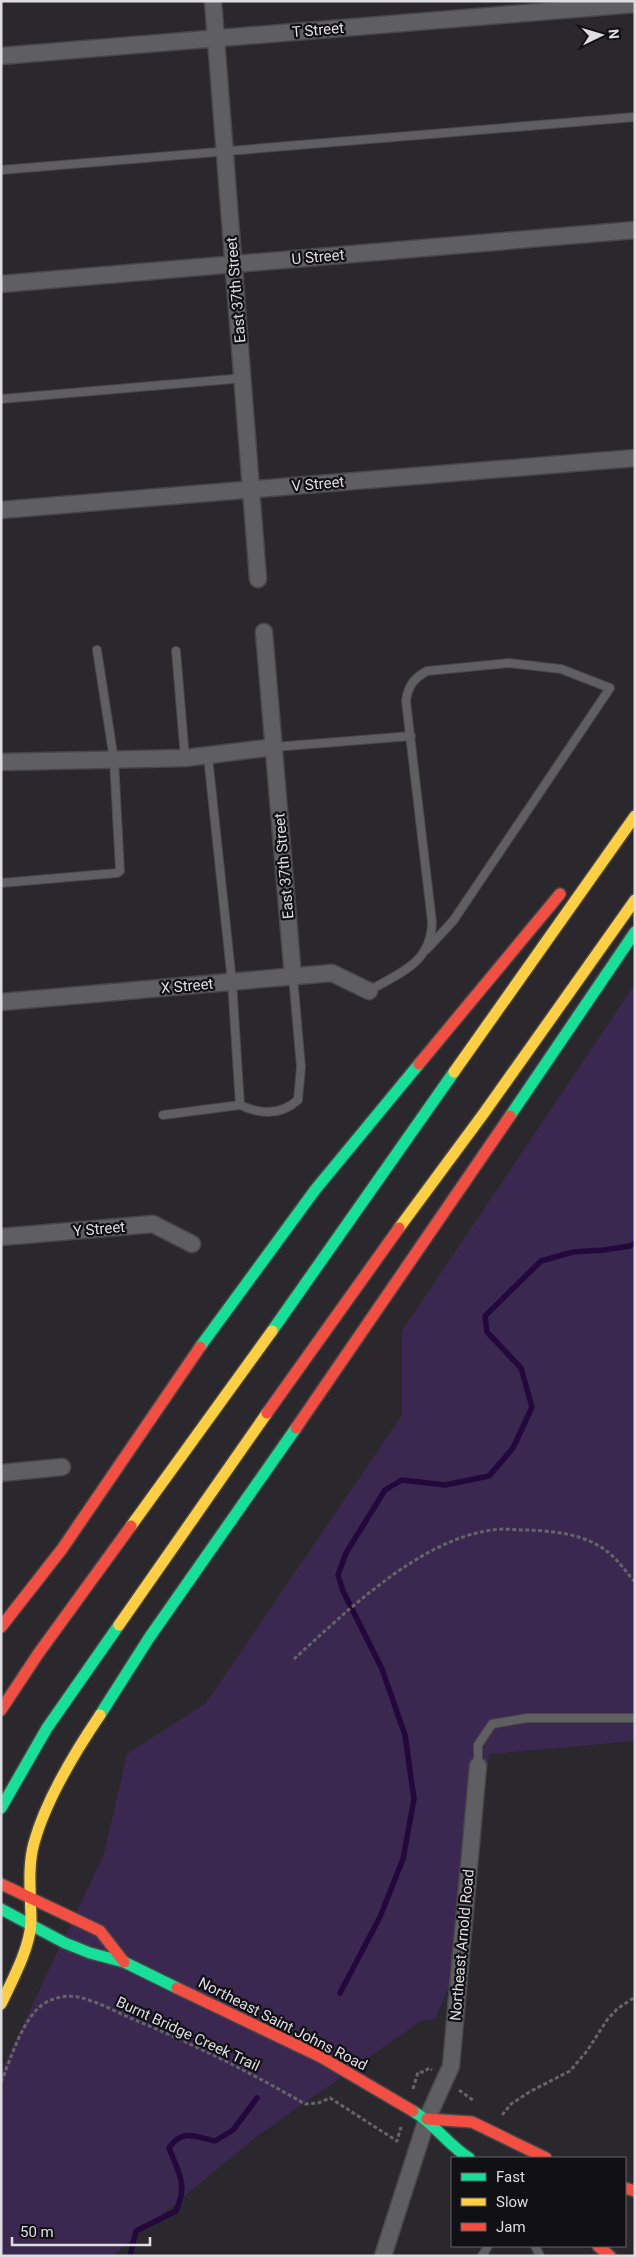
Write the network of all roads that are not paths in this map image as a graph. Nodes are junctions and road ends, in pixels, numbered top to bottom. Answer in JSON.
{"nodes":[{"id":1,"x":212,"y":1,"type":"edge"},
{"id":2,"x":635,"y":4,"type":"edge"},
{"id":3,"x":216,"y":39,"type":"junction"},
{"id":4,"x":1,"y":56,"type":"edge"},
{"id":5,"x":635,"y":117,"type":"edge"},
{"id":6,"x":225,"y":151,"type":"junction"},
{"id":7,"x":1,"y":170,"type":"edge"},
{"id":8,"x":635,"y":230,"type":"edge"},
{"id":9,"x":234,"y":264,"type":"junction"},
{"id":10,"x":1,"y":284,"type":"edge"},
{"id":11,"x":244,"y":378,"type":"junction"},
{"id":12,"x":1,"y":399,"type":"edge"},
{"id":13,"x":635,"y":458,"type":"edge"},
{"id":14,"x":250,"y":490,"type":"junction"},
{"id":15,"x":1,"y":510,"type":"edge"},
{"id":16,"x":258,"y":579,"type":"dead end"},
{"id":17,"x":264,"y":632,"type":"dead end"},
{"id":18,"x":97,"y":650,"type":"dead end"},
{"id":19,"x":176,"y":651,"type":"dead end"},
{"id":20,"x":411,"y":736,"type":"junction"},
{"id":21,"x":274,"y":747,"type":"junction"},
{"id":22,"x":208,"y":757,"type":"junction"},
{"id":23,"x":185,"y":758,"type":"junction"},
{"id":24,"x":114,"y":760,"type":"junction"},
{"id":25,"x":1,"y":762,"type":"edge"},
{"id":26,"x":635,"y":805,"type":"edge"},
{"id":27,"x":635,"y":816,"type":"edge"},
{"id":28,"x":593,"y":856,"type":"dead end"},
{"id":29,"x":1,"y":883,"type":"edge"},
{"id":30,"x":568,"y":885,"type":"dead end"},
{"id":31,"x":635,"y":900,"type":"edge"},
{"id":32,"x":635,"y":932,"type":"edge"},
{"id":33,"x":427,"y":949,"type":"junction"},
{"id":34,"x":293,"y":977,"type":"junction"},
{"id":35,"x":232,"y":982,"type":"junction"},
{"id":36,"x":369,"y":991,"type":"joint"},
{"id":37,"x":1,"y":1002,"type":"edge"},
{"id":38,"x":240,"y":1105,"type":"junction"},
{"id":39,"x":163,"y":1115,"type":"dead end"},
{"id":40,"x":1,"y":1237,"type":"edge"},
{"id":41,"x":192,"y":1244,"type":"dead end"},
{"id":42,"x":62,"y":1468,"type":"dead end"},
{"id":43,"x":1,"y":1473,"type":"edge"},
{"id":44,"x":1,"y":1627,"type":"edge"},
{"id":45,"x":1,"y":1710,"type":"edge"},
{"id":46,"x":635,"y":1718,"type":"edge"},
{"id":47,"x":478,"y":1766,"type":"joint"},
{"id":48,"x":1,"y":1808,"type":"edge"},
{"id":49,"x":1,"y":1884,"type":"edge"},
{"id":50,"x":29,"y":1897,"type":"junction"},
{"id":51,"x":1,"y":1909,"type":"edge"},
{"id":52,"x":31,"y":1924,"type":"junction"},
{"id":53,"x":124,"y":1962,"type":"junction"},
{"id":54,"x":1,"y":2004,"type":"edge"},
{"id":55,"x":427,"y":2119,"type":"junction"},
{"id":56,"x":468,"y":2157,"type":"edge"},
{"id":57,"x":544,"y":2157,"type":"edge"},
{"id":58,"x":599,"y":2247,"type":"edge"},
{"id":59,"x":383,"y":2256,"type":"edge"},
{"id":60,"x":610,"y":2256,"type":"edge"}],
"edges":[{"from":1,"to":3,"type":"street","name":"East 37th Street"},
{"from":2,"to":3,"type":"street","name":"T Street"},
{"from":3,"to":4,"type":"street","name":"T Street"},
{"from":3,"to":6,"type":"street","name":"East 37th Street"},
{"from":5,"to":6,"type":"lane"},
{"from":6,"to":7,"type":"lane"},
{"from":6,"to":9,"type":"street","name":"East 37th Street"},
{"from":8,"to":9,"type":"street","name":"U Street"},
{"from":9,"to":10,"type":"street","name":"U Street"},
{"from":9,"to":11,"type":"street","name":"East 37th Street"},
{"from":11,"to":12,"type":"lane"},
{"from":11,"to":14,"type":"street","name":"East 37th Street"},
{"from":13,"to":14,"type":"street","name":"V Street"},
{"from":14,"to":15,"type":"street","name":"V Street"},
{"from":14,"to":16,"type":"street","name":"East 37th Street"},
{"from":17,"to":21,"type":"street","name":"East 37th Street"},
{"from":18,"to":24,"type":"lane"},
{"from":19,"to":23,"type":"lane"},
{"from":20,"to":21,"type":"lane"},
{"from":20,"to":33,"type":"lane"},
{"from":20,"to":33,"type":"lane"},
{"from":21,"to":22,"type":"street"},
{"from":21,"to":34,"type":"street","name":"East 37th Street"},
{"from":22,"to":23,"type":"street"},
{"from":22,"to":35,"type":"lane"},
{"from":23,"to":24,"type":"street"},
{"from":24,"to":25,"type":"street"},
{"from":24,"to":29,"type":"lane"},
{"from":26,"to":28,"type":"main road"},
{"from":27,"to":45,"type":"main road"},
{"from":30,"to":44,"type":"main road"},
{"from":31,"to":48,"type":"main road"},
{"from":32,"to":50,"type":"main road"},
{"from":33,"to":36,"type":"lane"},
{"from":34,"to":35,"type":"street","name":"X Street"},
{"from":34,"to":36,"type":"street","name":"X Street"},
{"from":34,"to":38,"type":"lane","name":"East 37th Street"},
{"from":35,"to":37,"type":"street","name":"X Street"},
{"from":35,"to":38,"type":"lane"},
{"from":38,"to":39,"type":"lane"},
{"from":40,"to":41,"type":"street","name":"Y Street"},
{"from":42,"to":43,"type":"street"},
{"from":46,"to":47,"type":"lane"},
{"from":47,"to":55,"type":"street","name":"Northeast Arnold Road"},
{"from":49,"to":50,"type":"main road","name":"Northeast Saint Johns Road"},
{"from":50,"to":52,"type":"main road"},
{"from":50,"to":53,"type":"main road","name":"Northeast Saint Johns Road"},
{"from":51,"to":52,"type":"main road","name":"Northeast Saint Johns Road"},
{"from":52,"to":53,"type":"main road","name":"Northeast Saint Johns Road"},
{"from":52,"to":54,"type":"main road"},
{"from":53,"to":55,"type":"main road","name":"Northeast Saint Johns Road"},
{"from":55,"to":56,"type":"main road","name":"Northeast Saint Johns Road"},
{"from":55,"to":57,"type":"main road"},
{"from":55,"to":59,"type":"street","name":"Northeast Arnold Road"},
{"from":58,"to":60,"type":"main road"}]}
